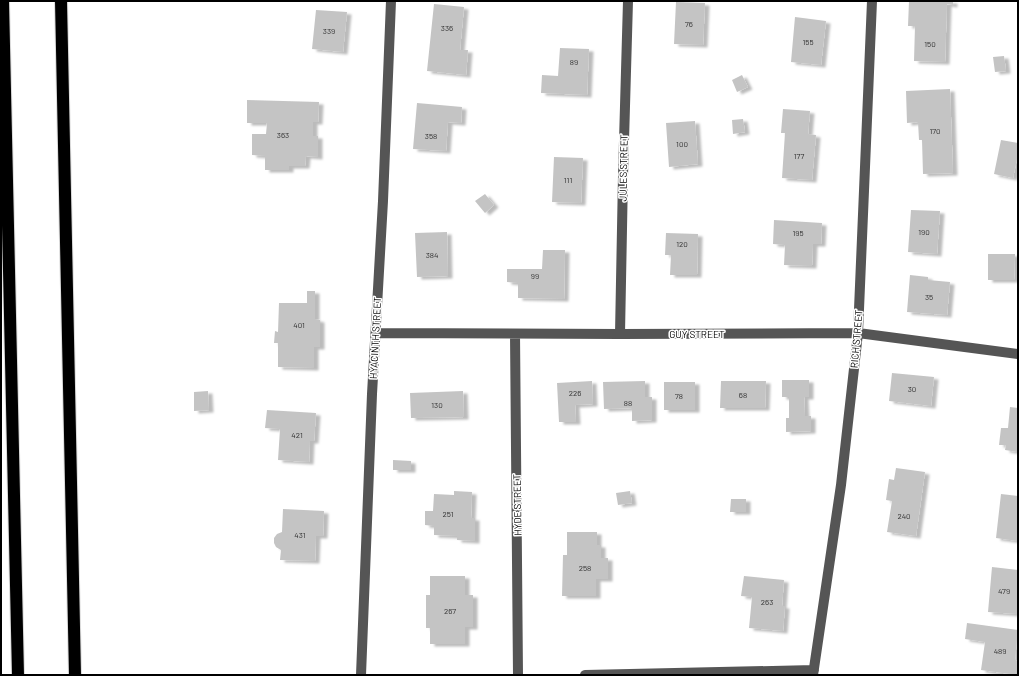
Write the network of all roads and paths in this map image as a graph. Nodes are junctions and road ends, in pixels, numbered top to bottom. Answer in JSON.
{"nodes":[{"id":1,"x":3,"y":1,"type":"edge"},
{"id":2,"x":61,"y":1,"type":"edge"},
{"id":3,"x":391,"y":1,"type":"edge"},
{"id":4,"x":628,"y":1,"type":"edge"},
{"id":5,"x":872,"y":1,"type":"edge"},
{"id":6,"x":376,"y":333,"type":"junction"},
{"id":7,"x":858,"y":333,"type":"junction"},
{"id":8,"x":515,"y":334,"type":"junction"},
{"id":9,"x":620,"y":334,"type":"junction"},
{"id":10,"x":1018,"y":354,"type":"edge"},
{"id":11,"x":813,"y":672,"type":"edge"},
{"id":12,"x":18,"y":675,"type":"edge"},
{"id":13,"x":75,"y":675,"type":"edge"},
{"id":14,"x":361,"y":675,"type":"edge"},
{"id":15,"x":518,"y":675,"type":"edge"},
{"id":16,"x":585,"y":675,"type":"edge"}],
"edges":[{"from":1,"to":12,"type":"highway"},
{"from":2,"to":13,"type":"highway"},
{"from":3,"to":6,"type":"street","name":"HYACINTH STREET"},
{"from":4,"to":9,"type":"street","name":"JULES STREET"},
{"from":5,"to":7,"type":"street","name":"RICH STREET"},
{"from":6,"to":8,"type":"street","name":"GUY STREET"},
{"from":6,"to":14,"type":"street","name":"HYACINTH STREET"},
{"from":7,"to":9,"type":"street","name":"GUY STREET"},
{"from":7,"to":10,"type":"street","name":"GUY STREET"},
{"from":7,"to":11,"type":"street","name":"RICH STREET"},
{"from":8,"to":9,"type":"street","name":"GUY STREET"},
{"from":8,"to":15,"type":"street","name":"HYDE STREET"},
{"from":11,"to":16,"type":"street"}]}
